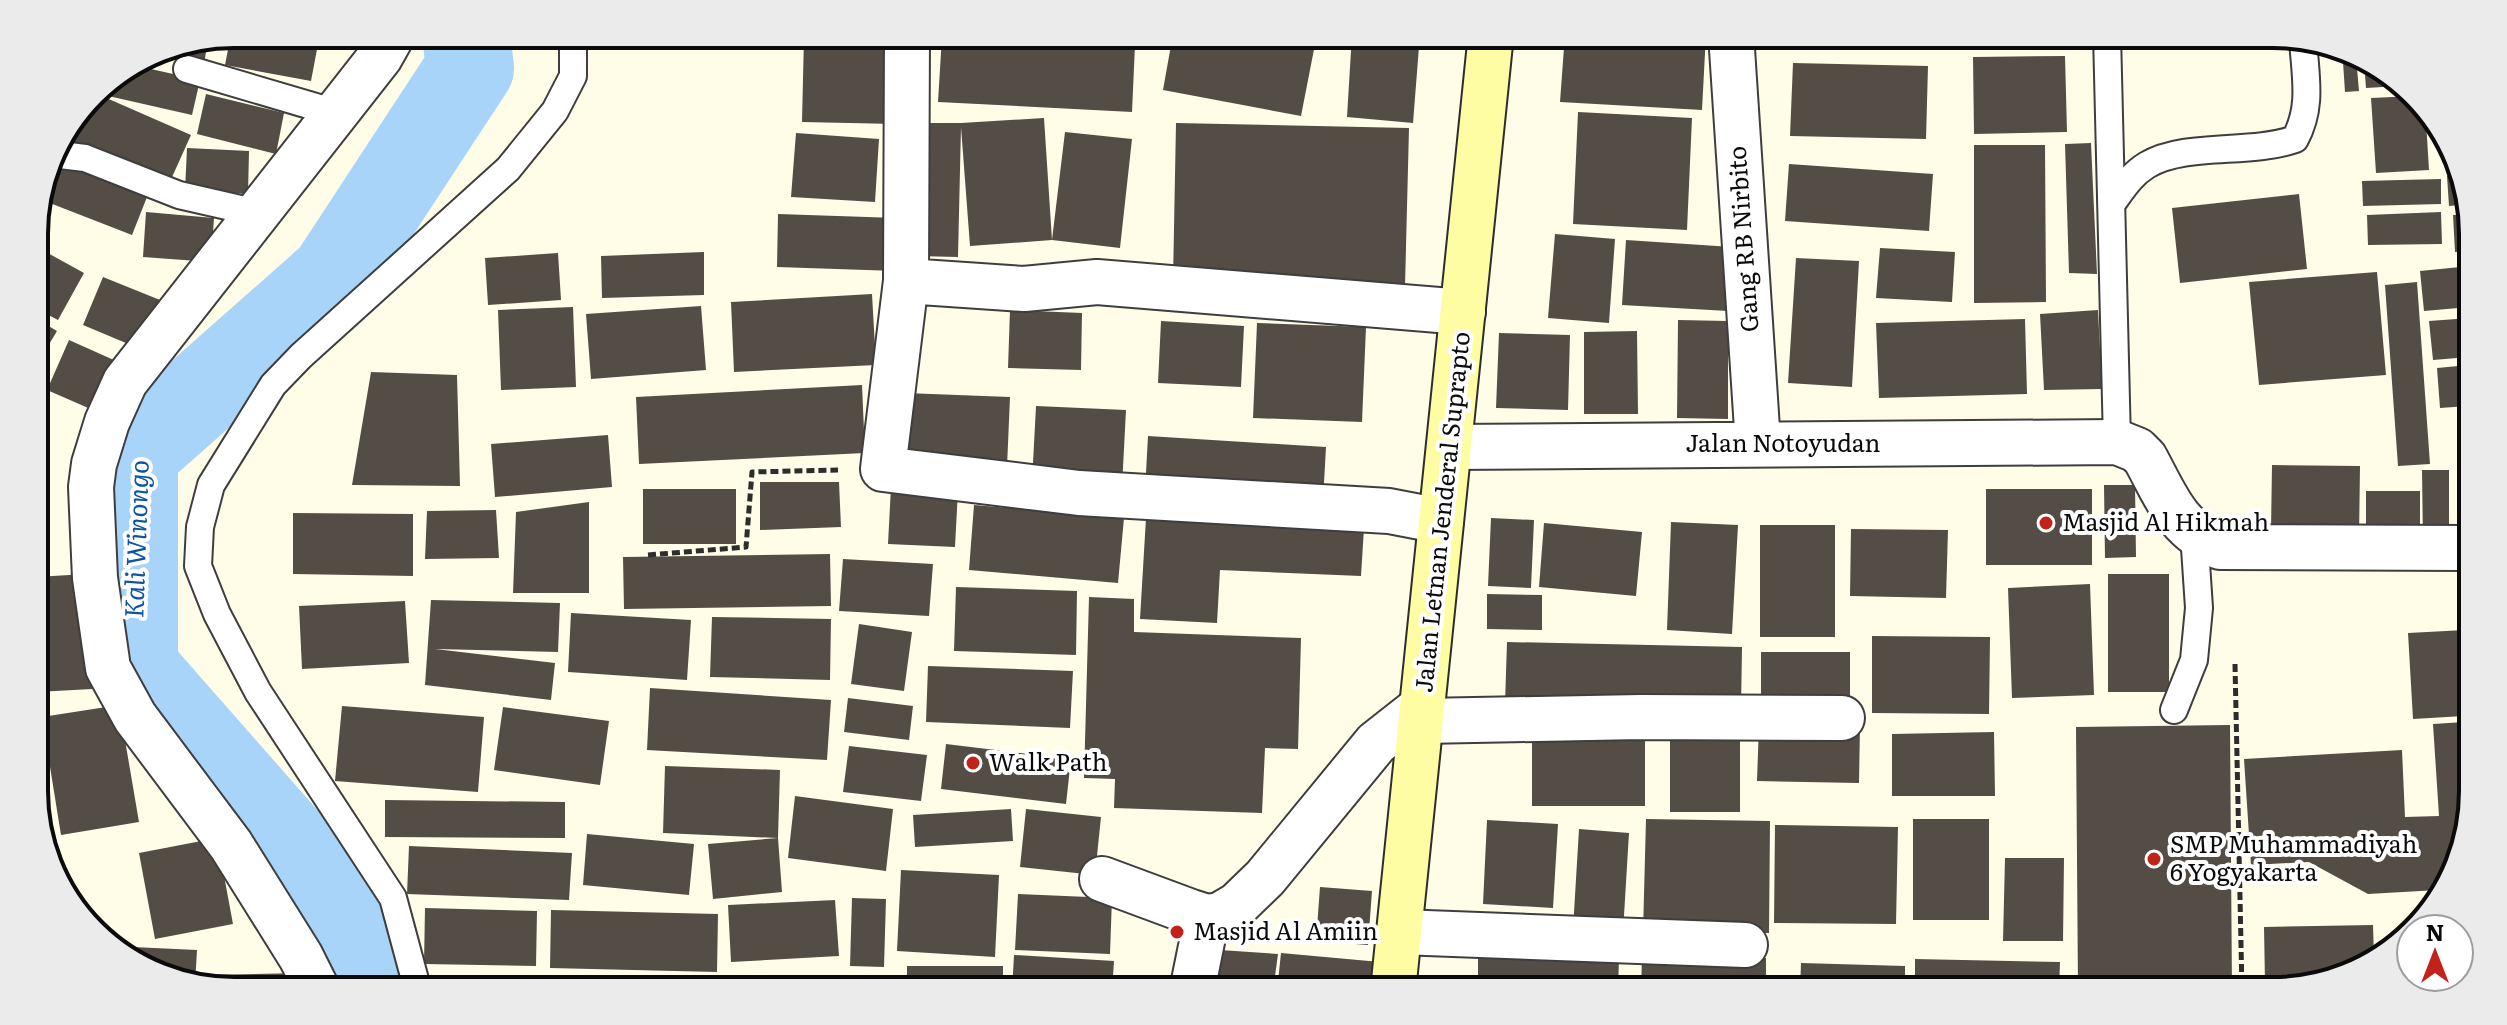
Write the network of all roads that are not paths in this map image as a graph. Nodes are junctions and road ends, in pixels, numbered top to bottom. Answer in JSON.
{"nodes":[{"id":1,"x":385,"y":48,"type":"edge"},
{"id":2,"x":573,"y":48,"type":"edge"},
{"id":3,"x":907,"y":48,"type":"edge"},
{"id":4,"x":1490,"y":48,"type":"edge"},
{"id":5,"x":1732,"y":48,"type":"edge"},
{"id":6,"x":2108,"y":48,"type":"edge"},
{"id":7,"x":2304,"y":51,"type":"edge"},
{"id":8,"x":187,"y":69,"type":"dead end"},
{"id":9,"x":336,"y":113,"type":"junction"},
{"id":10,"x":66,"y":156,"type":"edge"},
{"id":11,"x":2113,"y":202,"type":"junction"},
{"id":12,"x":258,"y":213,"type":"junction"},
{"id":13,"x":906,"y":281,"type":"junction"},
{"id":14,"x":1463,"y":312,"type":"junction"},
{"id":15,"x":2117,"y":442,"type":"junction"},
{"id":16,"x":1758,"y":444,"type":"junction"},
{"id":17,"x":1449,"y":447,"type":"junction"},
{"id":18,"x":1441,"y":521,"type":"junction"},
{"id":19,"x":2194,"y":533,"type":"junction"},
{"id":20,"x":2459,"y":548,"type":"edge"},
{"id":21,"x":2174,"y":710,"type":"dead end"},
{"id":22,"x":1423,"y":713,"type":"junction"},
{"id":23,"x":1842,"y":718,"type":"dead end"},
{"id":24,"x":1102,"y":879,"type":"dead end"},
{"id":25,"x":1207,"y":917,"type":"junction"},
{"id":26,"x":1400,"y":932,"type":"junction"},
{"id":27,"x":1745,"y":945,"type":"dead end"},
{"id":28,"x":311,"y":977,"type":"edge"},
{"id":29,"x":414,"y":977,"type":"edge"},
{"id":30,"x":1195,"y":977,"type":"edge"},
{"id":31,"x":1395,"y":977,"type":"edge"}],
"edges":[{"from":1,"to":9,"type":"street"},
{"from":2,"to":29,"type":"lane"},
{"from":3,"to":13,"type":"street"},
{"from":4,"to":14,"type":"main road","name":"Jalan Letnan Jenderal Suprapto"},
{"from":5,"to":16,"type":"street","name":"Gang RB Nirbito"},
{"from":6,"to":11,"type":"lane"},
{"from":7,"to":11,"type":"lane"},
{"from":8,"to":9,"type":"lane"},
{"from":9,"to":12,"type":"street"},
{"from":10,"to":12,"type":"lane"},
{"from":11,"to":15,"type":"lane"},
{"from":12,"to":28,"type":"street"},
{"from":13,"to":14,"type":"street"},
{"from":13,"to":18,"type":"street"},
{"from":14,"to":17,"type":"main road","name":"Jalan Letnan Jenderal Suprapto"},
{"from":15,"to":16,"type":"street","name":"Jalan Notoyudan"},
{"from":15,"to":19,"type":"street"},
{"from":16,"to":17,"type":"street","name":"Jalan Notoyudan"},
{"from":17,"to":18,"type":"main road","name":"Jalan Letnan Jenderal Suprapto"},
{"from":18,"to":22,"type":"main road","name":"Jalan Letnan Jenderal Suprapto"},
{"from":19,"to":20,"type":"street"},
{"from":19,"to":21,"type":"lane"},
{"from":22,"to":23,"type":"street"},
{"from":22,"to":25,"type":"street"},
{"from":22,"to":26,"type":"main road","name":"Jalan Letnan Jenderal Suprapto"},
{"from":24,"to":25,"type":"street"},
{"from":25,"to":30,"type":"street"},
{"from":26,"to":27,"type":"street"},
{"from":26,"to":31,"type":"main road","name":"Jalan Letnan Jenderal Suprapto"}]}
